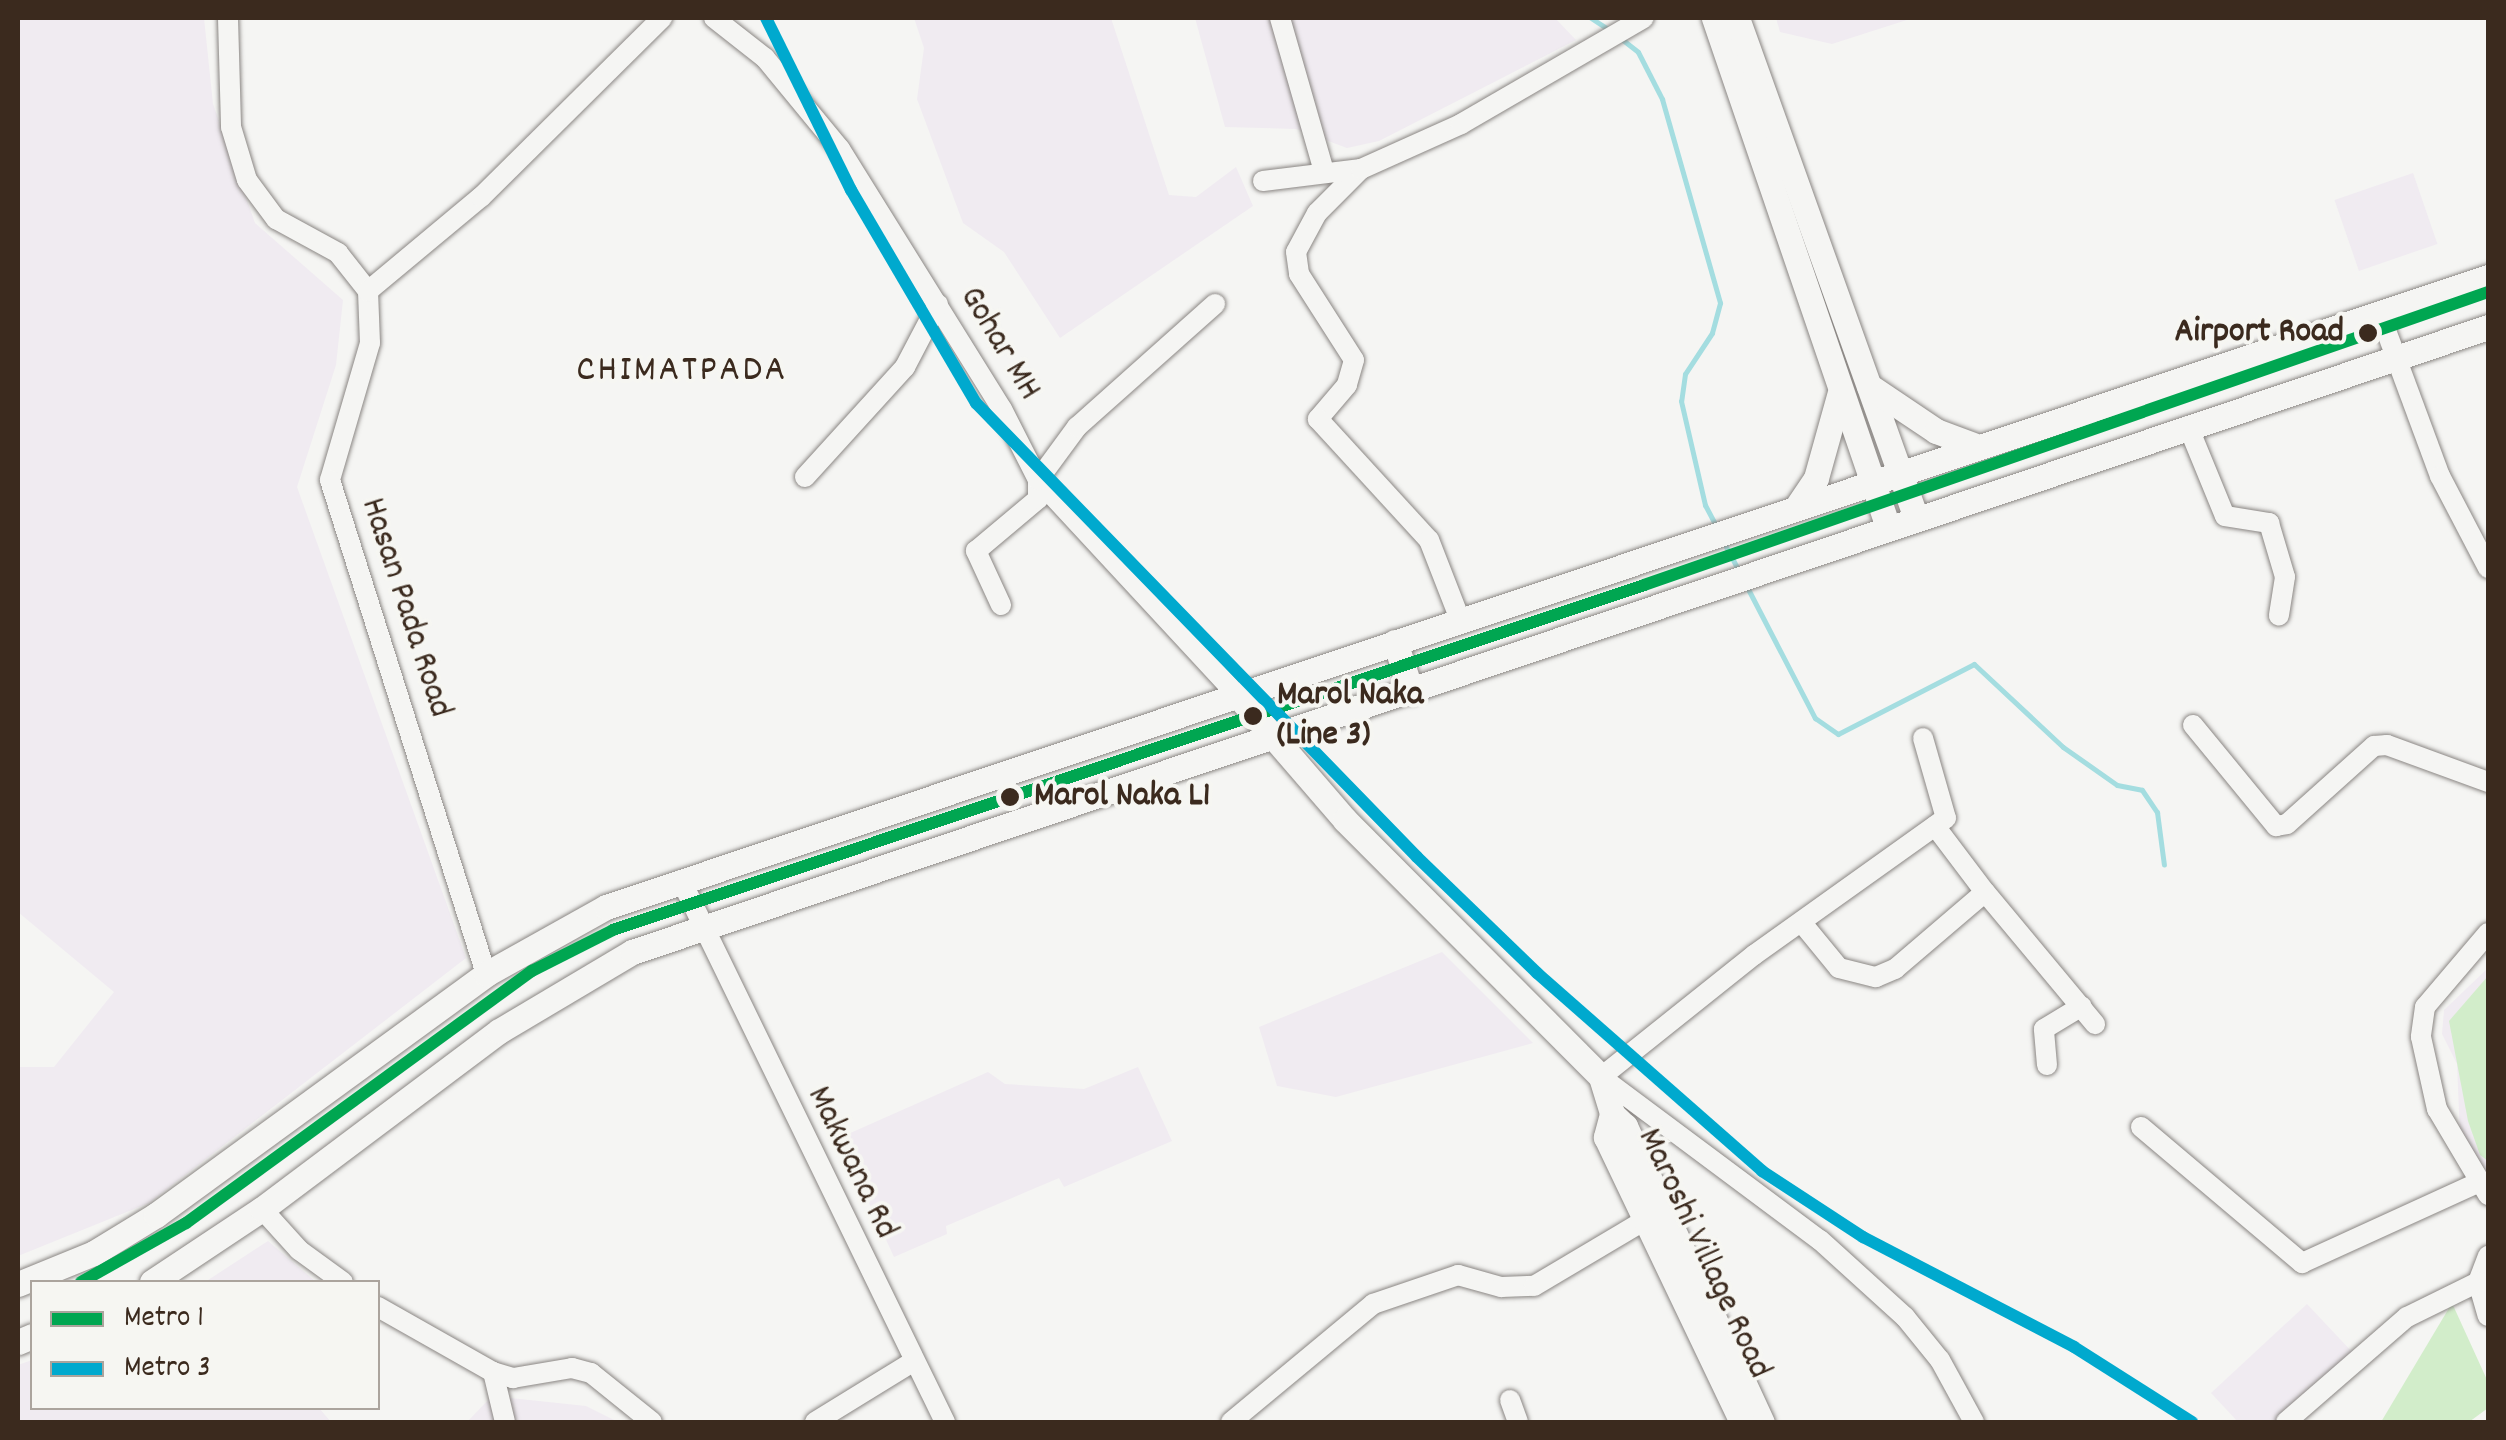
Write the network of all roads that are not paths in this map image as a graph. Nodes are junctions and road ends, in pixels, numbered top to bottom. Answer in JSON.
{"nodes":[{"id":1,"x":228,"y":18,"type":"edge"},
{"id":2,"x":662,"y":18,"type":"edge"},
{"id":3,"x":714,"y":18,"type":"edge"},
{"id":4,"x":1280,"y":18,"type":"edge"},
{"id":5,"x":1642,"y":18,"type":"edge"},
{"id":6,"x":1714,"y":18,"type":"edge"},
{"id":7,"x":1737,"y":18,"type":"edge"},
{"id":8,"x":1361,"y":169,"type":"junction"},
{"id":9,"x":1324,"y":171,"type":"junction"},
{"id":10,"x":1263,"y":182,"type":"dead end"},
{"id":11,"x":2488,"y":277,"type":"edge"},
{"id":12,"x":368,"y":291,"type":"junction"},
{"id":13,"x":938,"y":304,"type":"junction"},
{"id":14,"x":1216,"y":304,"type":"dead end"},
{"id":15,"x":2380,"y":314,"type":"junction"},
{"id":16,"x":2488,"y":327,"type":"edge"},
{"id":17,"x":2395,"y":358,"type":"junction"},
{"id":18,"x":1869,"y":386,"type":"junction"},
{"id":19,"x":1840,"y":392,"type":"junction"},
{"id":20,"x":2188,"y":426,"type":"junction"},
{"id":21,"x":1976,"y":446,"type":"junction"},
{"id":22,"x":1900,"y":470,"type":"junction"},
{"id":23,"x":805,"y":477,"type":"dead end"},
{"id":24,"x":1038,"y":480,"type":"junction"},
{"id":25,"x":1870,"y":482,"type":"junction"},
{"id":26,"x":1798,"y":506,"type":"junction"},
{"id":27,"x":1916,"y":518,"type":"junction"},
{"id":28,"x":1888,"y":527,"type":"junction"},
{"id":29,"x":2488,"y":568,"type":"edge"},
{"id":30,"x":1001,"y":605,"type":"dead end"},
{"id":31,"x":2279,"y":616,"type":"dead end"},
{"id":32,"x":1458,"y":617,"type":"junction"},
{"id":33,"x":1395,"y":642,"type":"junction"},
{"id":34,"x":1411,"y":692,"type":"junction"},
{"id":35,"x":1238,"y":698,"type":"junction"},
{"id":36,"x":2193,"y":725,"type":"dead end"},
{"id":37,"x":1276,"y":736,"type":"junction"},
{"id":38,"x":1923,"y":738,"type":"dead end"},
{"id":39,"x":2488,"y":782,"type":"edge"},
{"id":40,"x":1935,"y":826,"type":"junction"},
{"id":41,"x":681,"y":880,"type":"junction"},
{"id":42,"x":1985,"y":892,"type":"junction"},
{"id":43,"x":1802,"y":923,"type":"junction"},
{"id":44,"x":703,"y":929,"type":"junction"},
{"id":45,"x":2488,"y":933,"type":"edge"},
{"id":46,"x":486,"y":974,"type":"junction"},
{"id":47,"x":2082,"y":1006,"type":"junction"},
{"id":48,"x":2095,"y":1024,"type":"dead end"},
{"id":49,"x":2047,"y":1064,"type":"dead end"},
{"id":50,"x":1601,"y":1078,"type":"junction"},
{"id":51,"x":2140,"y":1127,"type":"dead end"},
{"id":52,"x":2484,"y":1188,"type":"edge"},
{"id":53,"x":262,"y":1210,"type":"junction"},
{"id":54,"x":1654,"y":1215,"type":"junction"},
{"id":55,"x":2488,"y":1256,"type":"edge"},
{"id":56,"x":155,"y":1280,"type":"edge"},
{"id":57,"x":340,"y":1280,"type":"edge"},
{"id":58,"x":2478,"y":1282,"type":"junction"},
{"id":59,"x":18,"y":1284,"type":"edge"},
{"id":60,"x":380,"y":1308,"type":"edge"},
{"id":61,"x":2488,"y":1316,"type":"edge"},
{"id":62,"x":914,"y":1361,"type":"junction"},
{"id":63,"x":492,"y":1372,"type":"junction"},
{"id":64,"x":1510,"y":1400,"type":"dead end"},
{"id":65,"x":506,"y":1422,"type":"edge"},
{"id":66,"x":652,"y":1422,"type":"edge"},
{"id":67,"x":815,"y":1422,"type":"edge"},
{"id":68,"x":946,"y":1422,"type":"edge"},
{"id":69,"x":1232,"y":1422,"type":"edge"},
{"id":70,"x":1518,"y":1422,"type":"edge"},
{"id":71,"x":1742,"y":1422,"type":"edge"},
{"id":72,"x":1762,"y":1422,"type":"edge"},
{"id":73,"x":1974,"y":1422,"type":"edge"},
{"id":74,"x":2286,"y":1422,"type":"edge"}],
"edges":[{"from":1,"to":12,"type":"street"},
{"from":2,"to":12,"type":"street"},
{"from":3,"to":13,"type":"street","name":"Gohar MH"},
{"from":4,"to":9,"type":"street"},
{"from":5,"to":8,"type":"street"},
{"from":6,"to":19,"type":"main road"},
{"from":7,"to":18,"type":"main road"},
{"from":8,"to":9,"type":"street"},
{"from":8,"to":32,"type":"street"},
{"from":9,"to":10,"type":"street"},
{"from":11,"to":15,"type":"main road"},
{"from":12,"to":46,"type":"street","name":"Hasan Pada Road"},
{"from":13,"to":23,"type":"street"},
{"from":13,"to":24,"type":"street","name":"Gohar MH"},
{"from":14,"to":24,"type":"street"},
{"from":15,"to":17,"type":"street"},
{"from":15,"to":21,"type":"main road"},
{"from":16,"to":17,"type":"main road"},
{"from":17,"to":20,"type":"main road"},
{"from":17,"to":29,"type":"street"},
{"from":18,"to":21,"type":"main road"},
{"from":18,"to":22,"type":"main road"},
{"from":19,"to":25,"type":"main road"},
{"from":19,"to":26,"type":"main road"},
{"from":20,"to":27,"type":"main road"},
{"from":20,"to":31,"type":"street"},
{"from":21,"to":22,"type":"main road"},
{"from":22,"to":25,"type":"main road"},
{"from":22,"to":27,"type":"main road"},
{"from":24,"to":30,"type":"street"},
{"from":24,"to":35,"type":"street","name":"Gohar MH"},
{"from":25,"to":26,"type":"main road"},
{"from":25,"to":28,"type":"main road"},
{"from":26,"to":32,"type":"main road"},
{"from":27,"to":28,"type":"main road"},
{"from":28,"to":34,"type":"main road"},
{"from":32,"to":33,"type":"main road"},
{"from":33,"to":34,"type":"main road"},
{"from":33,"to":35,"type":"main road"},
{"from":34,"to":37,"type":"main road"},
{"from":35,"to":37,"type":"main road","name":"Maroshi Village Road"},
{"from":35,"to":41,"type":"main road"},
{"from":36,"to":39,"type":"street"},
{"from":37,"to":44,"type":"main road"},
{"from":37,"to":50,"type":"main road","name":"Maroshi Village Road"},
{"from":38,"to":40,"type":"street"},
{"from":40,"to":42,"type":"street"},
{"from":40,"to":43,"type":"street"},
{"from":41,"to":44,"type":"street","name":"Makwana Rd"},
{"from":41,"to":46,"type":"main road"},
{"from":42,"to":43,"type":"street"},
{"from":42,"to":47,"type":"street"},
{"from":43,"to":50,"type":"street"},
{"from":44,"to":53,"type":"main road"},
{"from":44,"to":62,"type":"street","name":"Makwana Rd"},
{"from":45,"to":52,"type":"street"},
{"from":46,"to":59,"type":"main road"},
{"from":47,"to":48,"type":"street"},
{"from":47,"to":49,"type":"street"},
{"from":50,"to":54,"type":"main road","name":"Maroshi Village Road"},
{"from":50,"to":73,"type":"street"},
{"from":51,"to":52,"type":"street"},
{"from":53,"to":56,"type":"main road"},
{"from":53,"to":57,"type":"street"},
{"from":54,"to":69,"type":"street"},
{"from":54,"to":71,"type":"main road","name":"Maroshi Village Road"},
{"from":54,"to":72,"type":"main road","name":"Maroshi Village Road"},
{"from":55,"to":58,"type":"street"},
{"from":58,"to":61,"type":"street"},
{"from":58,"to":74,"type":"street"},
{"from":60,"to":63,"type":"street"},
{"from":62,"to":67,"type":"street"},
{"from":62,"to":68,"type":"street","name":"Makwana Rd"},
{"from":63,"to":65,"type":"street"},
{"from":63,"to":66,"type":"street"},
{"from":64,"to":70,"type":"street"}]}
